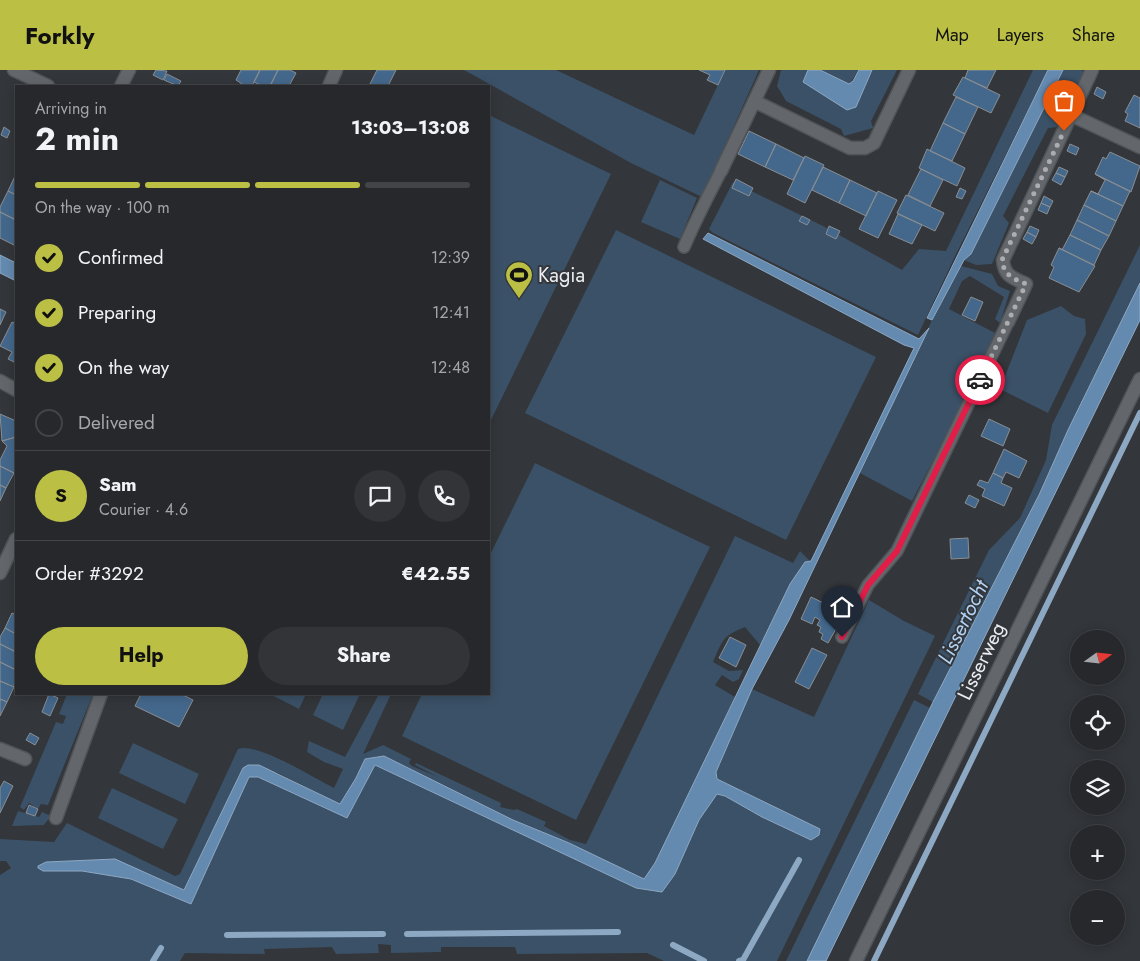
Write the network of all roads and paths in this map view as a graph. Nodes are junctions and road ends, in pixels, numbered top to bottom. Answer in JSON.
{"nodes":[{"id":1,"x":14,"y":70,"type":"edge"},
{"id":2,"x":129,"y":70,"type":"edge"},
{"id":3,"x":336,"y":70,"type":"edge"},
{"id":4,"x":769,"y":70,"type":"edge"},
{"id":5,"x":909,"y":70,"type":"edge"},
{"id":6,"x":1092,"y":70,"type":"edge"},
{"id":7,"x":46,"y":85,"type":"edge"},
{"id":8,"x":122,"y":85,"type":"edge"},
{"id":9,"x":329,"y":85,"type":"edge"},
{"id":10,"x":754,"y":101,"type":"junction"},
{"id":11,"x":1071,"y":114,"type":"junction"},
{"id":12,"x":1140,"y":147,"type":"edge"},
{"id":13,"x":721,"y":171,"type":"joint"},
{"id":14,"x":684,"y":247,"type":"dead end"},
{"id":15,"x":1008,"y":322,"type":"joint"},
{"id":16,"x":1140,"y":379,"type":"edge"},
{"id":17,"x":0,"y":381,"type":"edge"},
{"id":18,"x":15,"y":389,"type":"edge"},
{"id":19,"x":15,"y":541,"type":"edge"},
{"id":20,"x":0,"y":572,"type":"edge"},
{"id":21,"x":842,"y":637,"type":"dead end"},
{"id":22,"x":101,"y":695,"type":"edge"},
{"id":23,"x":0,"y":749,"type":"edge"},
{"id":24,"x":25,"y":759,"type":"dead end"},
{"id":25,"x":56,"y":818,"type":"dead end"},
{"id":26,"x":856,"y":961,"type":"edge"}],
"edges":[{"from":1,"to":7,"type":"street"},
{"from":2,"to":8,"type":"street"},
{"from":3,"to":9,"type":"street"},
{"from":4,"to":10,"type":"street"},
{"from":5,"to":10,"type":"street"},
{"from":6,"to":11,"type":"street"},
{"from":10,"to":13,"type":"street"},
{"from":11,"to":12,"type":"street"},
{"from":11,"to":15,"type":"street"},
{"from":13,"to":14,"type":"lane"},
{"from":15,"to":21,"type":"lane"},
{"from":16,"to":26,"type":"street","name":"Lisserweg"},
{"from":17,"to":18,"type":"street"},
{"from":19,"to":20,"type":"street"},
{"from":22,"to":25,"type":"street"},
{"from":23,"to":24,"type":"street"}]}
